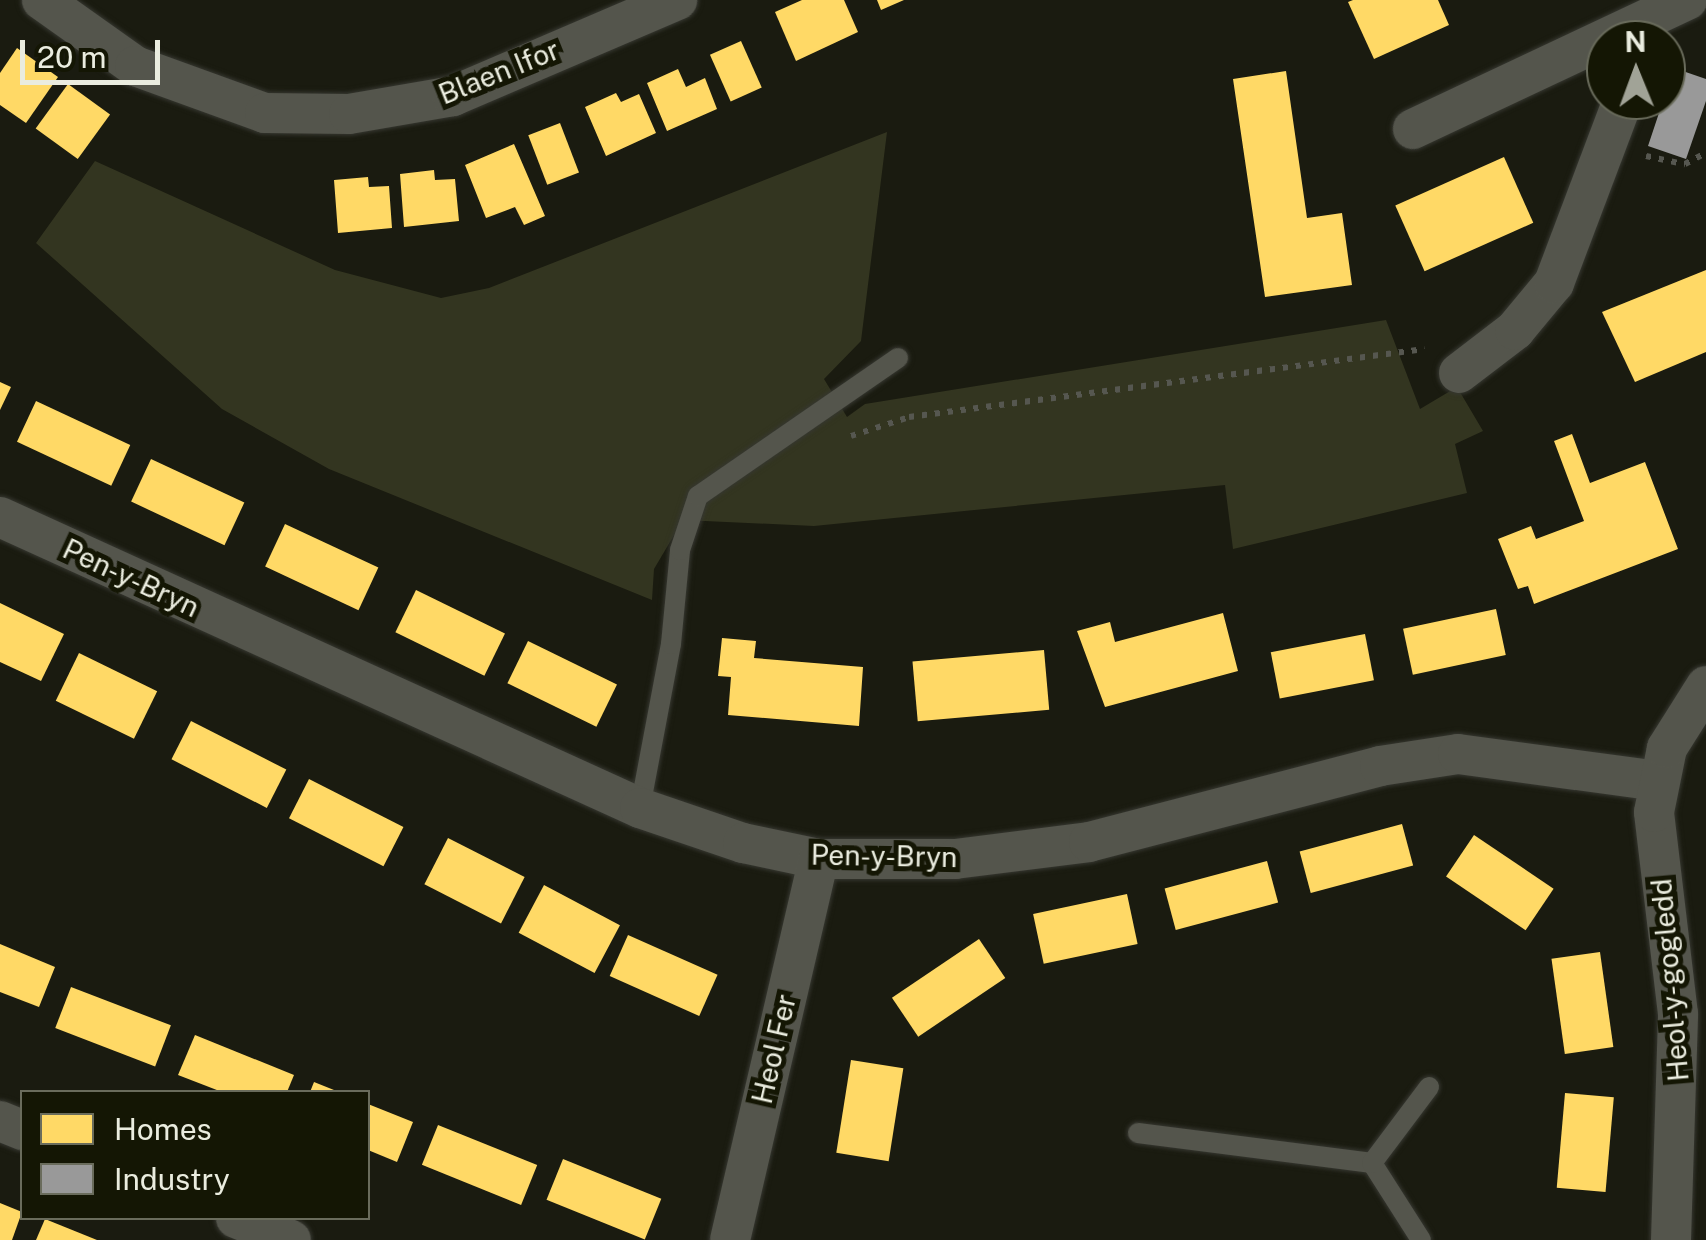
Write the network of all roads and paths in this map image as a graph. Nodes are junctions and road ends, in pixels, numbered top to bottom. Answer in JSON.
{"nodes":[{"id":1,"x":42,"y":0,"type":"edge"},
{"id":2,"x":676,"y":0,"type":"edge"},
{"id":3,"x":1687,"y":0,"type":"edge"},
{"id":4,"x":1659,"y":20,"type":"edge"},
{"id":5,"x":1586,"y":55,"type":"edge"},
{"id":6,"x":1615,"y":120,"type":"edge"},
{"id":7,"x":1413,"y":128,"type":"dead end"},
{"id":8,"x":1606,"y":147,"type":"junction"},
{"id":9,"x":1706,"y":152,"type":"edge"},
{"id":10,"x":898,"y":358,"type":"dead end"},
{"id":11,"x":1458,"y":372,"type":"joint"},
{"id":12,"x":780,"y":438,"type":"junction"},
{"id":13,"x":0,"y":517,"type":"edge"},
{"id":14,"x":1706,"y":686,"type":"edge"},
{"id":15,"x":1657,"y":780,"type":"junction"},
{"id":16,"x":640,"y":808,"type":"junction"},
{"id":17,"x":819,"y":858,"type":"junction"},
{"id":18,"x":1429,"y":1087,"type":"dead end"},
{"id":19,"x":1692,"y":1113,"type":"edge"},
{"id":20,"x":1138,"y":1133,"type":"dead end"},
{"id":21,"x":1372,"y":1163,"type":"junction"},
{"id":22,"x":241,"y":1220,"type":"edge"},
{"id":23,"x":291,"y":1240,"type":"edge"},
{"id":24,"x":730,"y":1240,"type":"edge"},
{"id":25,"x":1420,"y":1240,"type":"edge"},
{"id":26,"x":1672,"y":1240,"type":"edge"}],
"edges":[{"from":1,"to":2,"type":"street","name":"Blaen Ifor"},
{"from":3,"to":4,"type":"street"},
{"from":5,"to":7,"type":"street"},
{"from":6,"to":8,"type":"street"},
{"from":8,"to":9,"type":"path"},
{"from":8,"to":11,"type":"street"},
{"from":10,"to":12,"type":"lane"},
{"from":11,"to":12,"type":"path"},
{"from":12,"to":16,"type":"lane"},
{"from":13,"to":16,"type":"street","name":"Pen-y-Bryn"},
{"from":14,"to":15,"type":"street"},
{"from":15,"to":17,"type":"street","name":"Pen-y-Bryn"},
{"from":15,"to":19,"type":"street","name":"Heol-y-gogledd"},
{"from":16,"to":17,"type":"street","name":"Pen-y-Bryn"},
{"from":17,"to":24,"type":"street","name":"Heol Fer"},
{"from":18,"to":21,"type":"lane"},
{"from":19,"to":26,"type":"street","name":"Heol-y-gogledd"},
{"from":20,"to":21,"type":"lane"},
{"from":21,"to":25,"type":"lane"},
{"from":22,"to":23,"type":"street"}]}
